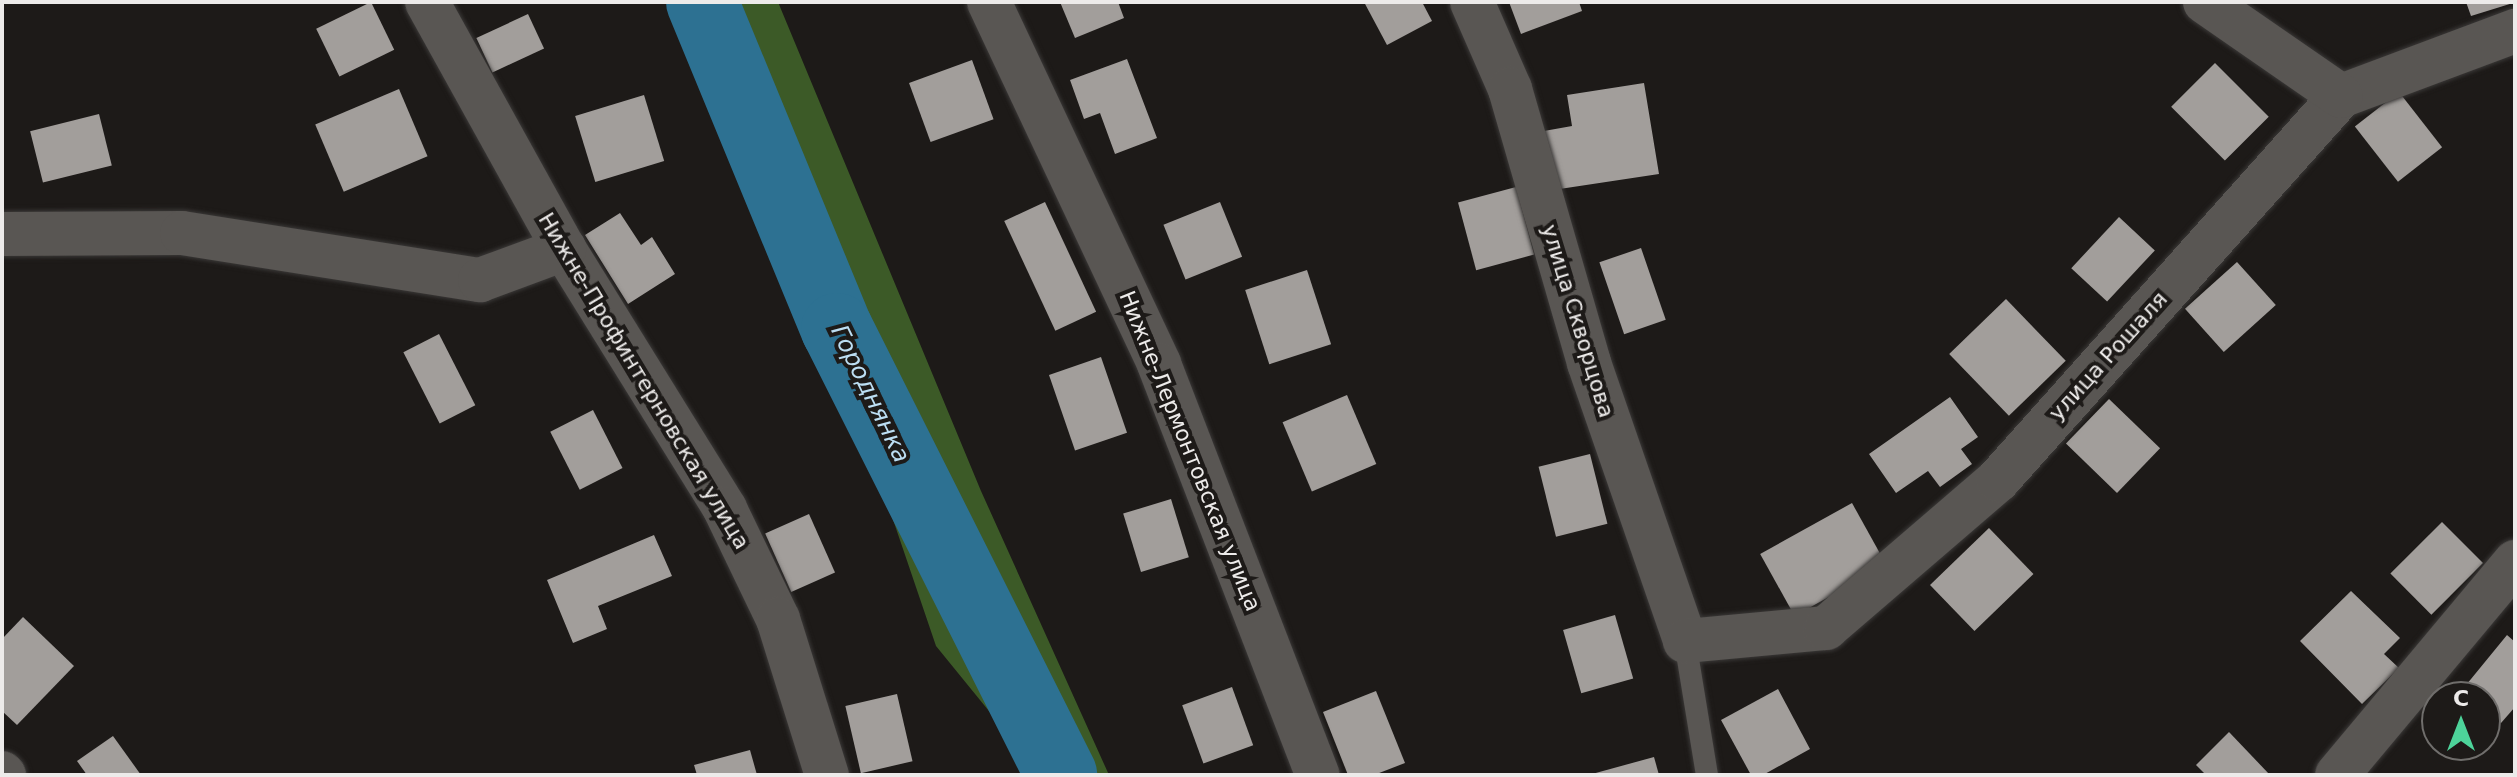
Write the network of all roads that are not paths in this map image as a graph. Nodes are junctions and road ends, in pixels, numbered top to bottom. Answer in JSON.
{"nodes":[{"id":1,"x":427,"y":2,"type":"edge"},
{"id":2,"x":989,"y":2,"type":"edge"},
{"id":3,"x":1472,"y":2,"type":"edge"},
{"id":4,"x":2205,"y":2,"type":"edge"},
{"id":5,"x":2515,"y":31,"type":"edge"},
{"id":6,"x":2341,"y":96,"type":"junction"},
{"id":7,"x":2,"y":234,"type":"edge"},
{"id":8,"x":564,"y":249,"type":"junction"},
{"id":9,"x":2515,"y":562,"type":"edge"},
{"id":10,"x":1685,"y":641,"type":"junction"},
{"id":11,"x":827,"y":775,"type":"edge"},
{"id":12,"x":1318,"y":775,"type":"edge"},
{"id":13,"x":1707,"y":775,"type":"edge"},
{"id":14,"x":2337,"y":775,"type":"edge"}],
"edges":[{"from":1,"to":8,"type":"street","name":"Нижне-Профинтерновская улица"},
{"from":2,"to":12,"type":"street","name":"Нижне-Лермонтовская улица"},
{"from":3,"to":10,"type":"street","name":"улица Скворцова"},
{"from":4,"to":6,"type":"street"},
{"from":5,"to":6,"type":"street","name":"улица Рошаля"},
{"from":6,"to":10,"type":"street","name":"улица Рошаля"},
{"from":7,"to":8,"type":"street"},
{"from":8,"to":11,"type":"street","name":"Нижне-Профинтерновская улица"},
{"from":9,"to":14,"type":"street"},
{"from":10,"to":13,"type":"lane"}]}
